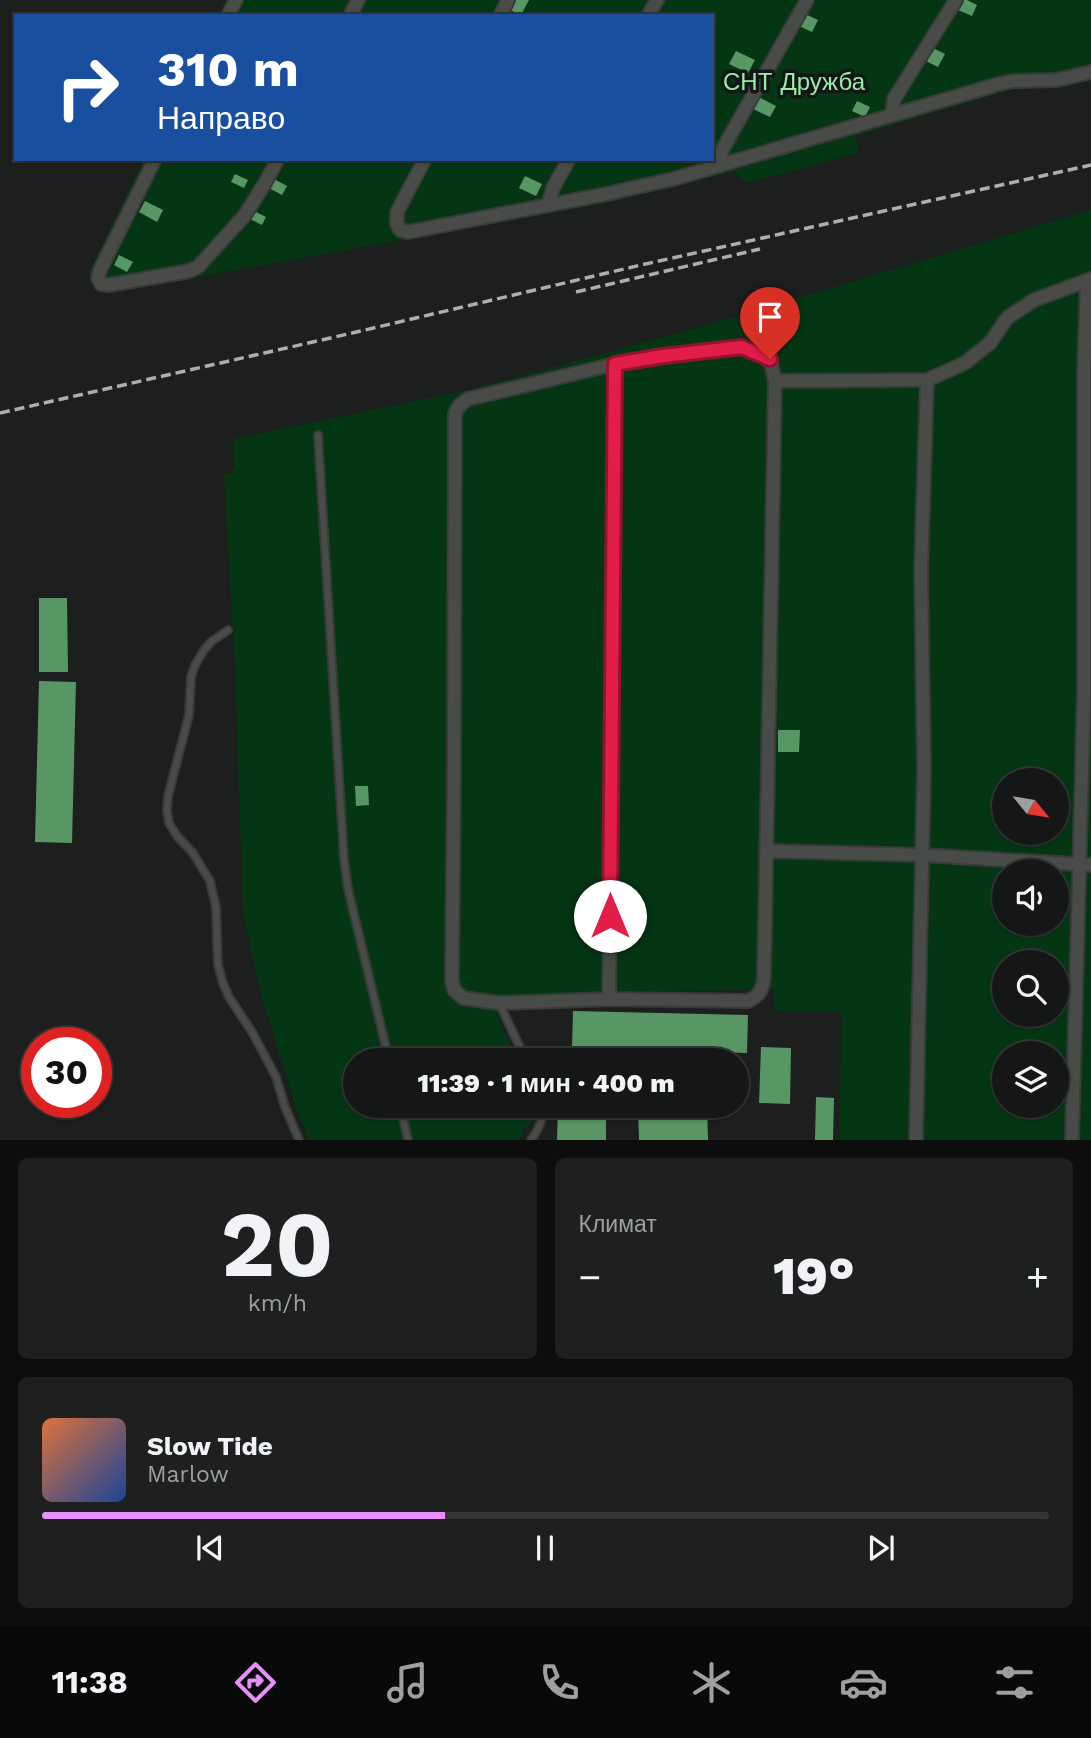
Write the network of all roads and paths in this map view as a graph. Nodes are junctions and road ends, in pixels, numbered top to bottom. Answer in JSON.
{"nodes":[{"id":1,"x":807,"y":0,"type":"edge"},
{"id":2,"x":956,"y":0,"type":"edge"},
{"id":3,"x":1091,"y":72,"type":"edge"},
{"id":4,"x":892,"y":115,"type":"junction"},
{"id":5,"x":154,"y":161,"type":"edge"},
{"id":6,"x":277,"y":161,"type":"edge"},
{"id":7,"x":424,"y":161,"type":"edge"},
{"id":8,"x":568,"y":161,"type":"edge"},
{"id":9,"x":721,"y":165,"type":"junction"},
{"id":10,"x":548,"y":205,"type":"junction"},
{"id":11,"x":1089,"y":280,"type":"edge"},
{"id":12,"x":757,"y":353,"type":"joint"},
{"id":13,"x":615,"y":364,"type":"junction"},
{"id":14,"x":927,"y":380,"type":"junction"},
{"id":15,"x":775,"y":381,"type":"junction"},
{"id":16,"x":318,"y":435,"type":"dead end"},
{"id":17,"x":228,"y":630,"type":"dead end"},
{"id":18,"x":767,"y":851,"type":"junction"},
{"id":19,"x":922,"y":855,"type":"junction"},
{"id":20,"x":1085,"y":865,"type":"edge"},
{"id":21,"x":609,"y":999,"type":"junction"},
{"id":22,"x":499,"y":1003,"type":"junction"},
{"id":23,"x":386,"y":1048,"type":"edge"},
{"id":24,"x":520,"y":1048,"type":"edge"},
{"id":25,"x":403,"y":1118,"type":"edge"},
{"id":26,"x":542,"y":1118,"type":"edge"},
{"id":27,"x":299,"y":1139,"type":"edge"},
{"id":28,"x":408,"y":1139,"type":"edge"},
{"id":29,"x":531,"y":1139,"type":"edge"},
{"id":30,"x":916,"y":1139,"type":"edge"},
{"id":31,"x":1072,"y":1139,"type":"edge"}],
"edges":[{"from":1,"to":9,"type":"street"},
{"from":2,"to":4,"type":"street"},
{"from":3,"to":4,"type":"street"},
{"from":4,"to":9,"type":"street"},
{"from":5,"to":6,"type":"street"},
{"from":7,"to":10,"type":"street"},
{"from":8,"to":10,"type":"street"},
{"from":9,"to":10,"type":"street"},
{"from":11,"to":14,"type":"street"},
{"from":11,"to":20,"type":"street"},
{"from":12,"to":13,"type":"lane"},
{"from":12,"to":15,"type":"street"},
{"from":13,"to":21,"type":"street"},
{"from":13,"to":22,"type":"street"},
{"from":14,"to":15,"type":"street"},
{"from":14,"to":19,"type":"street"},
{"from":15,"to":18,"type":"street"},
{"from":16,"to":23,"type":"lane"},
{"from":17,"to":27,"type":"lane"},
{"from":18,"to":19,"type":"street"},
{"from":18,"to":21,"type":"street"},
{"from":19,"to":20,"type":"street"},
{"from":19,"to":30,"type":"street"},
{"from":20,"to":31,"type":"street"},
{"from":21,"to":22,"type":"street"},
{"from":22,"to":24,"type":"lane"},
{"from":25,"to":28,"type":"lane"},
{"from":26,"to":29,"type":"lane"}]}
